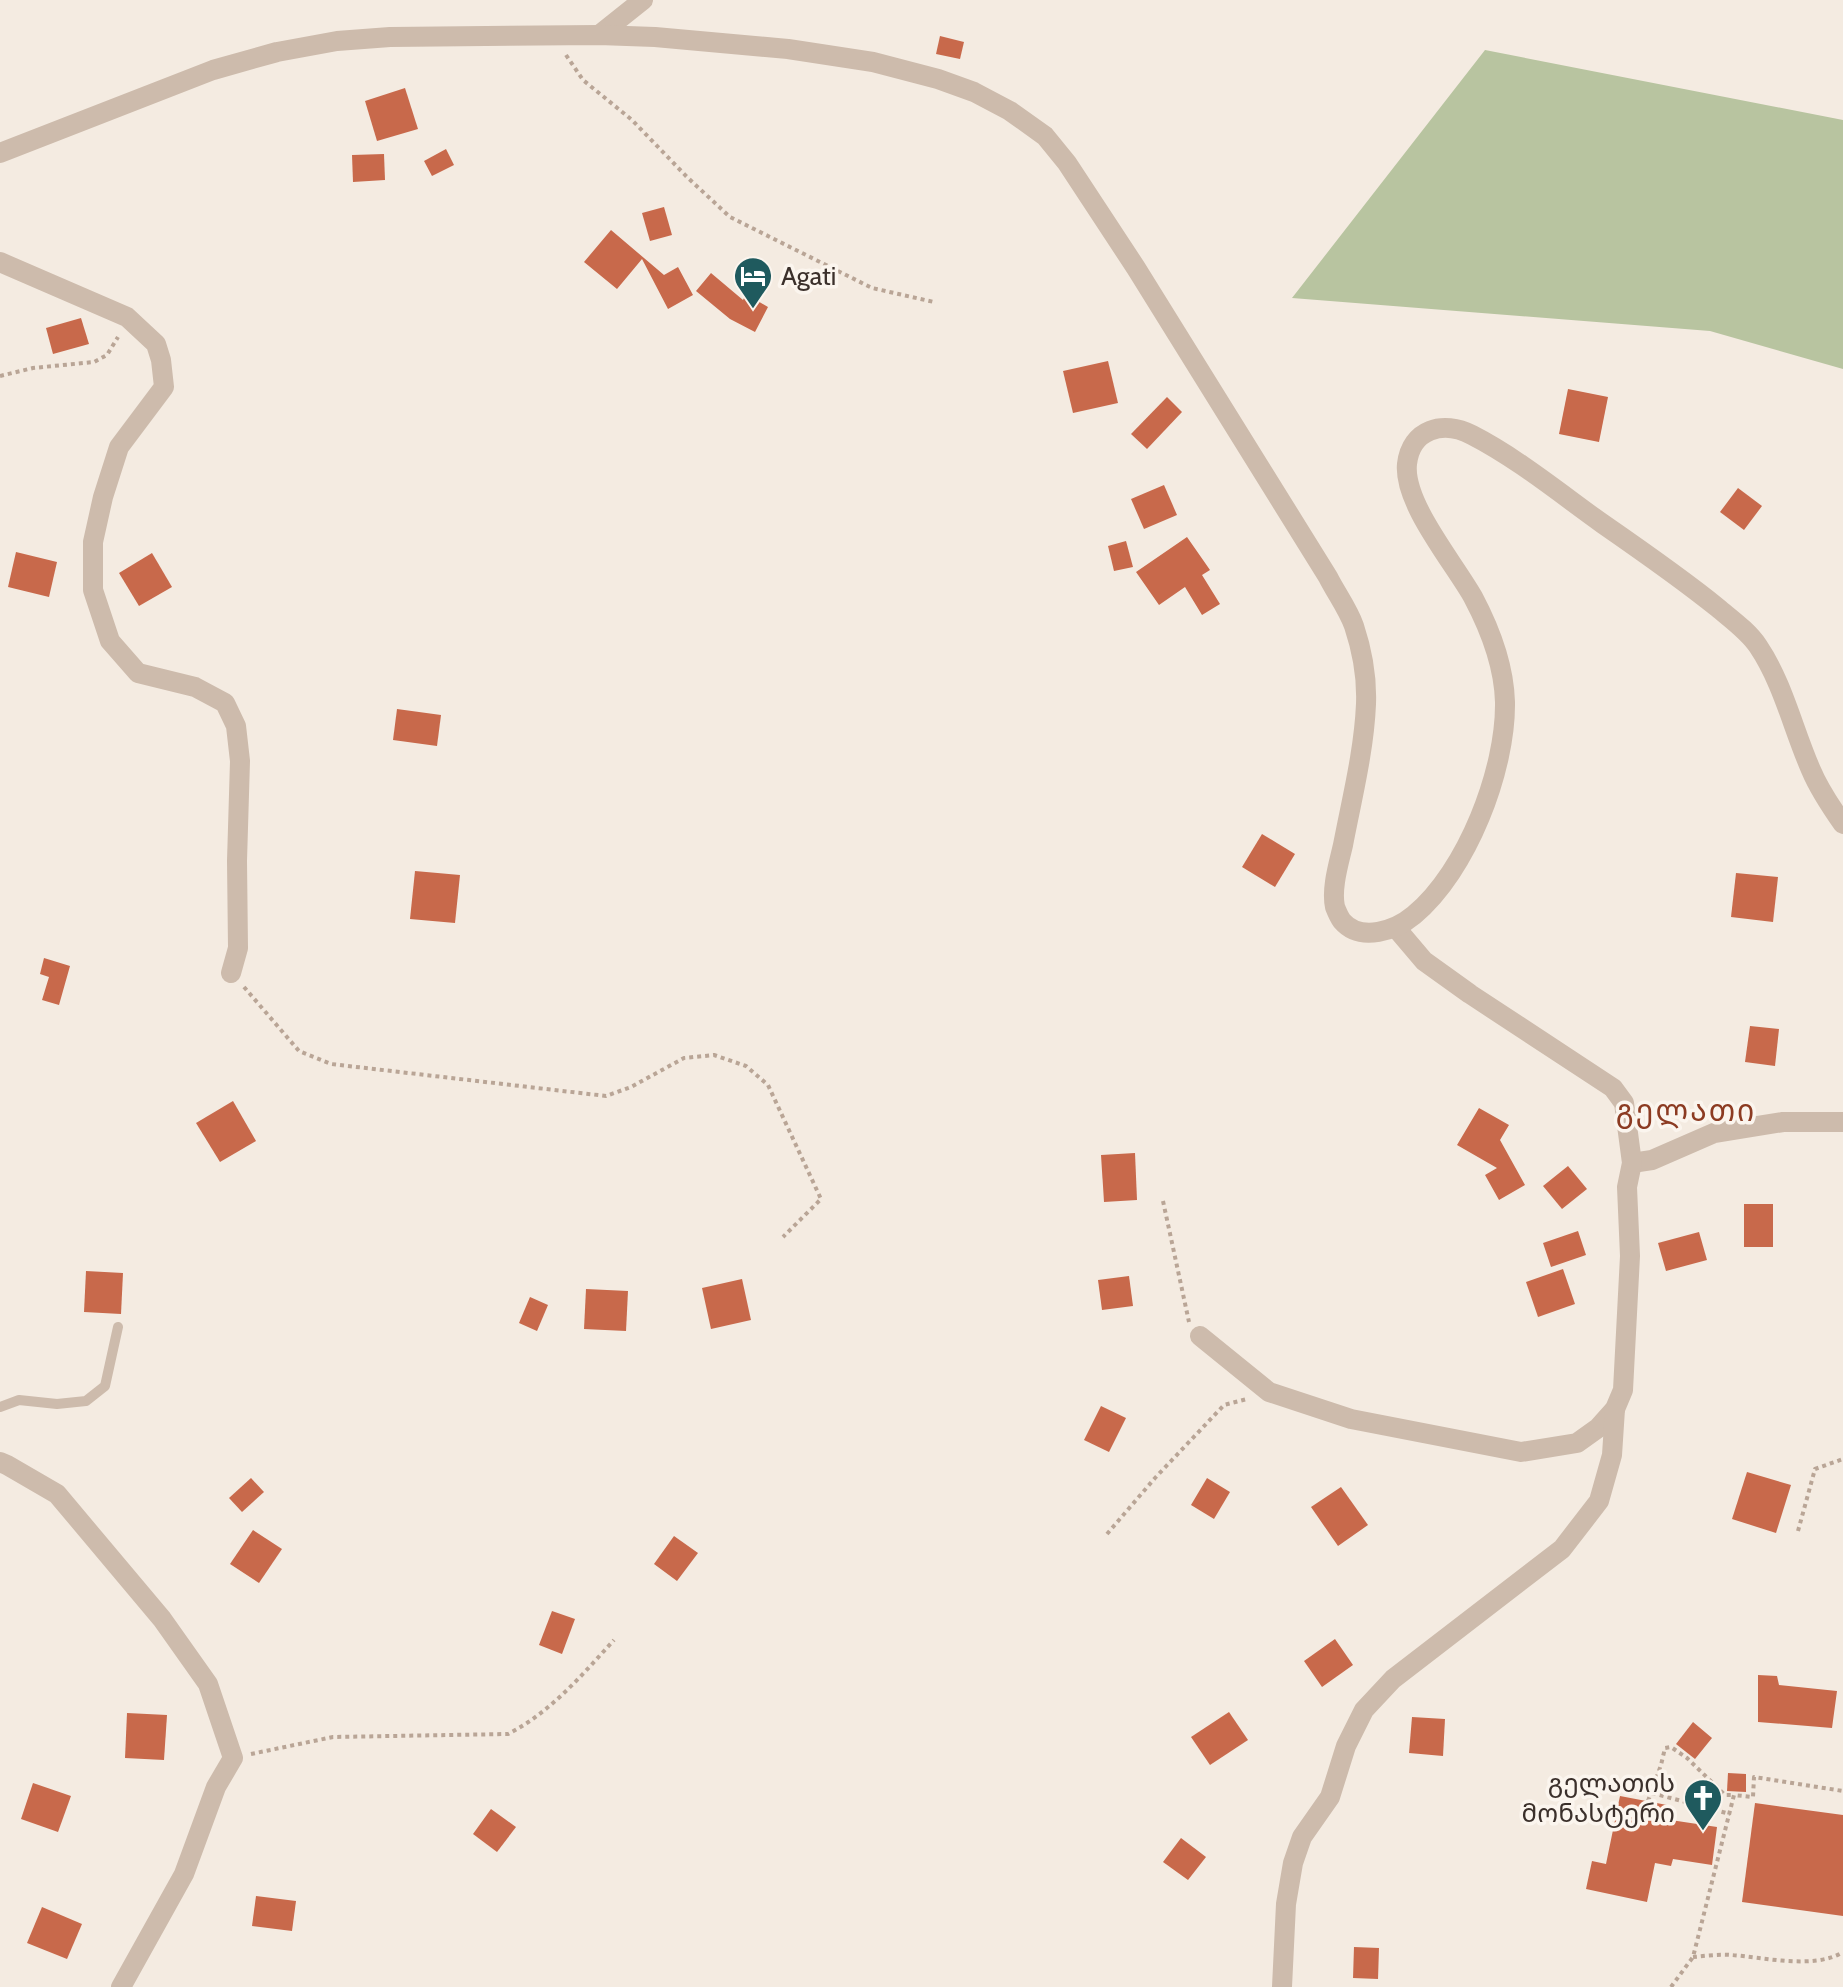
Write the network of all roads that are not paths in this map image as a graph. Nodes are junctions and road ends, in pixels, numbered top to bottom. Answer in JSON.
{"nodes":[{"id":1,"x":643,"y":0,"type":"edge"},
{"id":2,"x":599,"y":35,"type":"junction"},
{"id":3,"x":0,"y":153,"type":"edge"},
{"id":4,"x":0,"y":262,"type":"edge"},
{"id":5,"x":1843,"y":824,"type":"edge"},
{"id":6,"x":1396,"y":928,"type":"junction"},
{"id":7,"x":231,"y":973,"type":"road end"},
{"id":8,"x":1843,"y":1122,"type":"edge"},
{"id":9,"x":1632,"y":1163,"type":"junction"},
{"id":10,"x":118,"y":1327,"type":"dead end"},
{"id":11,"x":1200,"y":1336,"type":"road end"},
{"id":12,"x":0,"y":1407,"type":"edge"},
{"id":13,"x":1615,"y":1409,"type":"junction"},
{"id":14,"x":0,"y":1462,"type":"edge"},
{"id":15,"x":121,"y":1987,"type":"edge"},
{"id":16,"x":1282,"y":1987,"type":"edge"}],
"edges":[{"from":1,"to":2,"type":"street"},
{"from":2,"to":3,"type":"street"},
{"from":2,"to":6,"type":"street"},
{"from":4,"to":7,"type":"street"},
{"from":5,"to":6,"type":"street"},
{"from":6,"to":9,"type":"street"},
{"from":8,"to":9,"type":"street"},
{"from":9,"to":13,"type":"street"},
{"from":10,"to":12,"type":"lane"},
{"from":11,"to":13,"type":"street"},
{"from":13,"to":16,"type":"street"},
{"from":14,"to":15,"type":"street"}]}
